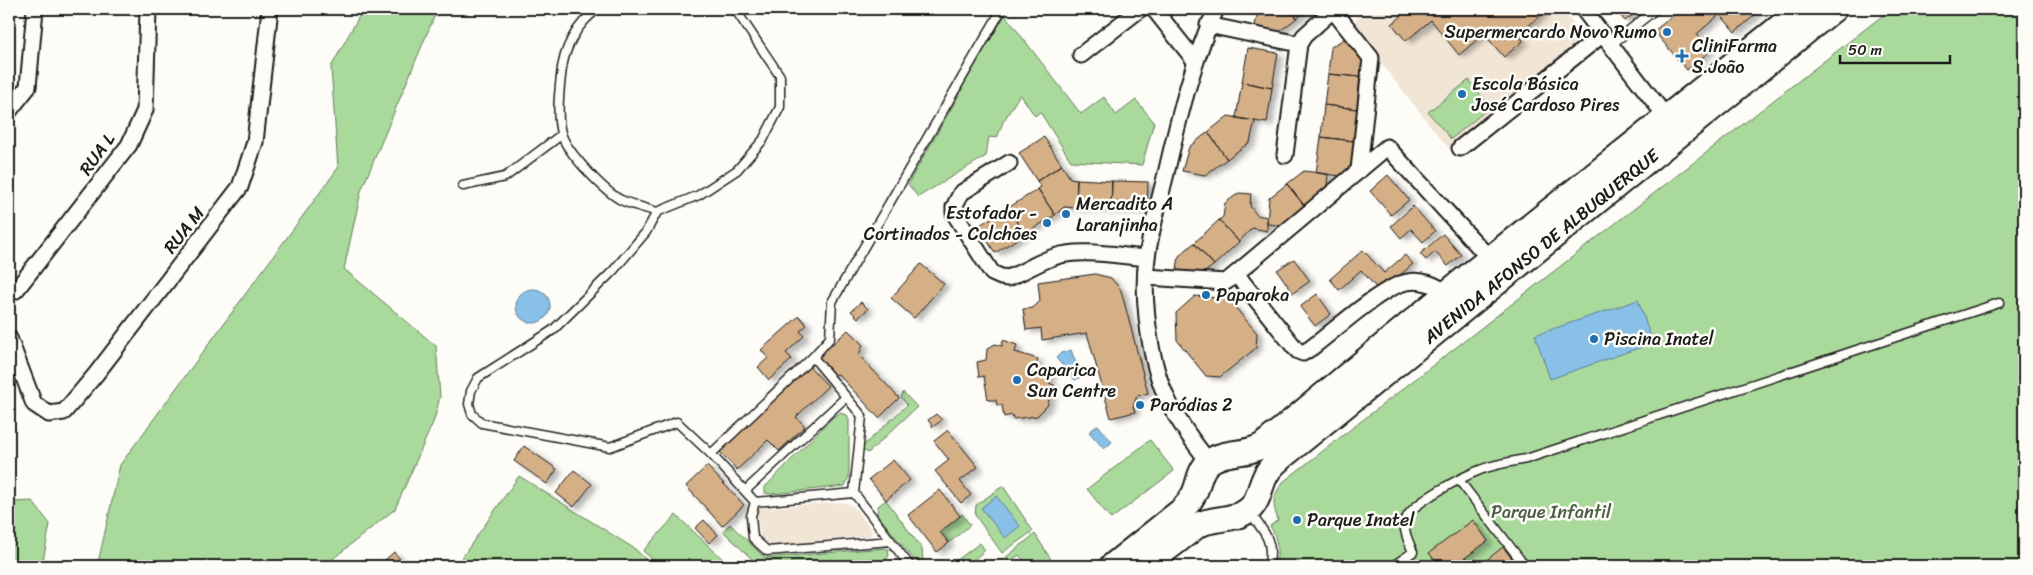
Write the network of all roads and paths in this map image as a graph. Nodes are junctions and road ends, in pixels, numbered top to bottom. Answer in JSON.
{"nodes":[{"id":1,"x":35,"y":9,"type":"edge"},
{"id":2,"x":148,"y":9,"type":"edge"},
{"id":3,"x":270,"y":9,"type":"edge"},
{"id":4,"x":598,"y":9,"type":"edge"},
{"id":5,"x":735,"y":9,"type":"edge"},
{"id":6,"x":1002,"y":9,"type":"edge"},
{"id":7,"x":1140,"y":9,"type":"edge"},
{"id":8,"x":1154,"y":9,"type":"edge"},
{"id":9,"x":1216,"y":9,"type":"edge"},
{"id":10,"x":1334,"y":9,"type":"edge"},
{"id":11,"x":1583,"y":9,"type":"edge"},
{"id":12,"x":1656,"y":9,"type":"edge"},
{"id":13,"x":1802,"y":9,"type":"edge"},
{"id":14,"x":1834,"y":9,"type":"edge"},
{"id":15,"x":1208,"y":25,"type":"junction"},
{"id":16,"x":1607,"y":39,"type":"junction"},
{"id":17,"x":1300,"y":44,"type":"junction"},
{"id":18,"x":1081,"y":55,"type":"dead end"},
{"id":19,"x":1196,"y":62,"type":"junction"},
{"id":20,"x":9,"y":111,"type":"edge"},
{"id":21,"x":1666,"y":118,"type":"junction"},
{"id":22,"x":562,"y":135,"type":"junction"},
{"id":23,"x":1460,"y":148,"type":"dead end"},
{"id":24,"x":1285,"y":155,"type":"dead end"},
{"id":25,"x":1009,"y":163,"type":"dead end"},
{"id":26,"x":1359,"y":170,"type":"junction"},
{"id":27,"x":463,"y":186,"type":"dead end"},
{"id":28,"x":657,"y":212,"type":"junction"},
{"id":29,"x":1147,"y":258,"type":"junction"},
{"id":30,"x":1491,"y":260,"type":"junction"},
{"id":31,"x":1236,"y":274,"type":"junction"},
{"id":32,"x":1146,"y":277,"type":"junction"},
{"id":33,"x":9,"y":294,"type":"edge"},
{"id":34,"x":1447,"y":294,"type":"junction"},
{"id":35,"x":1999,"y":303,"type":"dead end"},
{"id":36,"x":9,"y":338,"type":"edge"},
{"id":37,"x":813,"y":357,"type":"junction"},
{"id":38,"x":846,"y":397,"type":"junction"},
{"id":39,"x":712,"y":454,"type":"junction"},
{"id":40,"x":1212,"y":466,"type":"junction"},
{"id":41,"x":1459,"y":480,"type":"junction"},
{"id":42,"x":745,"y":491,"type":"junction"},
{"id":43,"x":854,"y":493,"type":"junction"},
{"id":44,"x":755,"y":502,"type":"junction"},
{"id":45,"x":1246,"y":507,"type":"junction"},
{"id":46,"x":891,"y":541,"type":"junction"},
{"id":47,"x":910,"y":566,"type":"edge"},
{"id":48,"x":1112,"y":566,"type":"edge"},
{"id":49,"x":1145,"y":566,"type":"edge"},
{"id":50,"x":1268,"y":566,"type":"edge"},
{"id":51,"x":1393,"y":566,"type":"edge"},
{"id":52,"x":1525,"y":566,"type":"edge"}],
"edges":[{"from":1,"to":20,"type":"street"},
{"from":2,"to":33,"type":"street","name":"RUA L"},
{"from":3,"to":36,"type":"street","name":"RUA M"},
{"from":4,"to":22,"type":"lane"},
{"from":5,"to":28,"type":"lane"},
{"from":6,"to":37,"type":"lane"},
{"from":7,"to":18,"type":"street"},
{"from":8,"to":19,"type":"street"},
{"from":9,"to":15,"type":"street"},
{"from":10,"to":17,"type":"street"},
{"from":10,"to":26,"type":"street"},
{"from":11,"to":16,"type":"street"},
{"from":12,"to":16,"type":"lane"},
{"from":13,"to":21,"type":"main road","name":"AVENIDA AFONSO DE ALBUQUERQUE"},
{"from":14,"to":45,"type":"main road","name":"AVENIDA AFONSO DE ALBUQUERQUE"},
{"from":15,"to":17,"type":"street"},
{"from":15,"to":19,"type":"street"},
{"from":16,"to":21,"type":"street"},
{"from":16,"to":23,"type":"street"},
{"from":17,"to":24,"type":"street"},
{"from":19,"to":29,"type":"street"},
{"from":21,"to":30,"type":"main road","name":"AVENIDA AFONSO DE ALBUQUERQUE"},
{"from":22,"to":27,"type":"lane"},
{"from":22,"to":28,"type":"lane"},
{"from":25,"to":29,"type":"street"},
{"from":26,"to":30,"type":"street"},
{"from":26,"to":31,"type":"street"},
{"from":28,"to":39,"type":"lane"},
{"from":29,"to":32,"type":"street"},
{"from":30,"to":34,"type":"main road","name":"AVENIDA AFONSO DE ALBUQUERQUE"},
{"from":31,"to":32,"type":"street"},
{"from":31,"to":34,"type":"street"},
{"from":32,"to":40,"type":"street"},
{"from":34,"to":40,"type":"main road","name":"AVENIDA AFONSO DE ALBUQUERQUE"},
{"from":35,"to":41,"type":"lane"},
{"from":37,"to":38,"type":"lane"},
{"from":37,"to":39,"type":"lane"},
{"from":38,"to":42,"type":"lane"},
{"from":38,"to":43,"type":"lane"},
{"from":39,"to":42,"type":"lane"},
{"from":40,"to":45,"type":"main road"},
{"from":40,"to":45,"type":"main road"},
{"from":40,"to":48,"type":"main road"},
{"from":41,"to":51,"type":"lane"},
{"from":41,"to":52,"type":"lane"},
{"from":42,"to":44,"type":"lane"},
{"from":43,"to":44,"type":"lane"},
{"from":43,"to":46,"type":"lane"},
{"from":44,"to":46,"type":"lane"},
{"from":45,"to":49,"type":"main road"},
{"from":45,"to":50,"type":"lane"},
{"from":46,"to":47,"type":"lane"}]}
